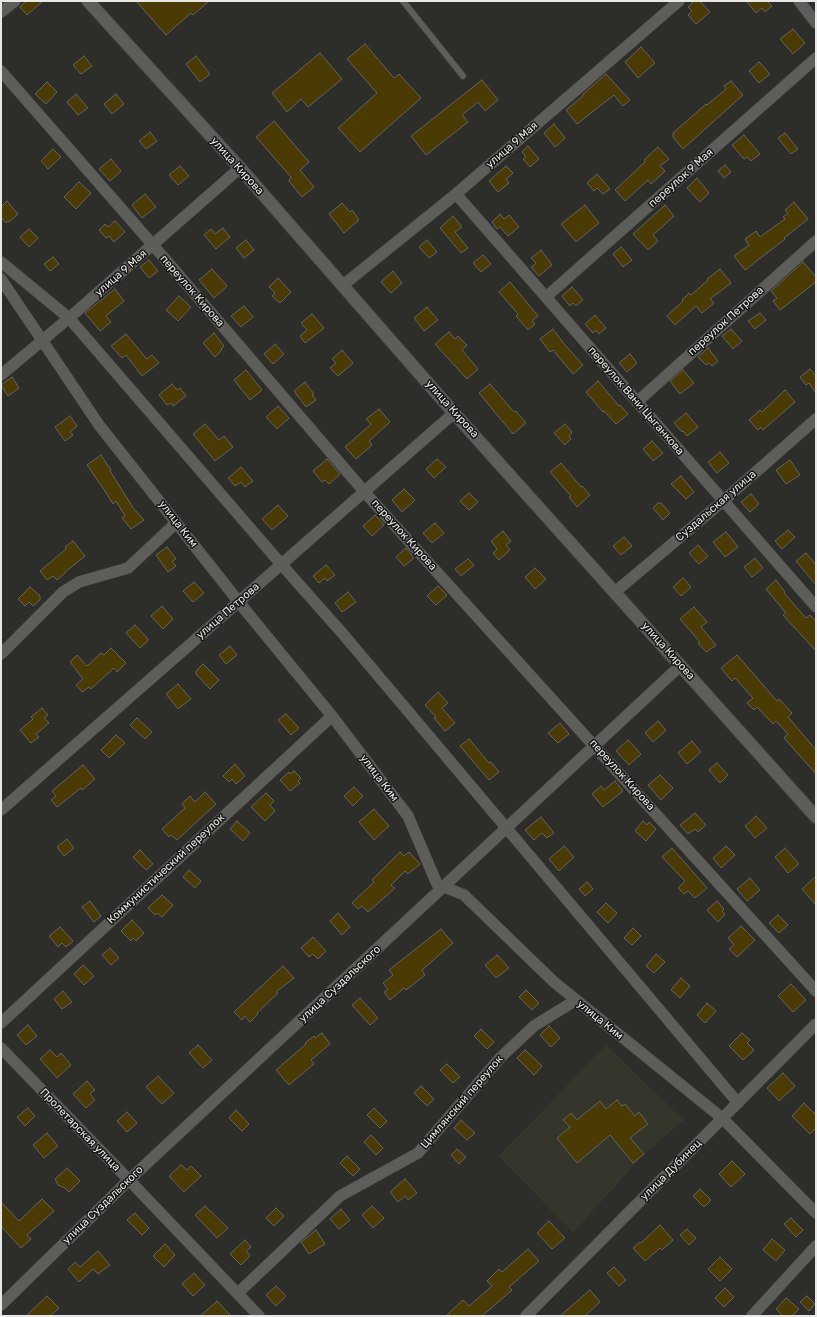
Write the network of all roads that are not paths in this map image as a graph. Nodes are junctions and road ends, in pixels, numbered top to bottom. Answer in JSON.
{"nodes":[{"id":1,"x":15,"y":1,"type":"edge"},
{"id":2,"x":88,"y":1,"type":"edge"},
{"id":3,"x":403,"y":1,"type":"edge"},
{"id":4,"x":679,"y":1,"type":"edge"},
{"id":5,"x":799,"y":1,"type":"edge"},
{"id":6,"x":1,"y":12,"type":"edge"},
{"id":7,"x":816,"y":23,"type":"edge"},
{"id":8,"x":816,"y":58,"type":"edge"},
{"id":9,"x":1,"y":72,"type":"edge"},
{"id":10,"x":463,"y":76,"type":"dead end"},
{"id":11,"x":240,"y":168,"type":"junction"},
{"id":12,"x":456,"y":194,"type":"junction"},
{"id":13,"x":816,"y":240,"type":"edge"},
{"id":14,"x":153,"y":245,"type":"junction"},
{"id":15,"x":1,"y":262,"type":"edge"},
{"id":16,"x":1,"y":279,"type":"edge"},
{"id":17,"x":342,"y":286,"type":"junction"},
{"id":18,"x":546,"y":297,"type":"junction"},
{"id":19,"x":69,"y":318,"type":"junction"},
{"id":20,"x":42,"y":341,"type":"junction"},
{"id":21,"x":1,"y":375,"type":"edge"},
{"id":22,"x":637,"y":402,"type":"junction"},
{"id":23,"x":454,"y":413,"type":"junction"},
{"id":24,"x":816,"y":419,"type":"edge"},
{"id":25,"x":364,"y":492,"type":"junction"},
{"id":26,"x":723,"y":501,"type":"junction"},
{"id":27,"x":176,"y":523,"type":"junction"},
{"id":28,"x":281,"y":564,"type":"junction"},
{"id":29,"x":615,"y":592,"type":"junction"},
{"id":30,"x":238,"y":602,"type":"junction"},
{"id":31,"x":816,"y":607,"type":"edge"},
{"id":32,"x":1,"y":654,"type":"edge"},
{"id":33,"x":681,"y":665,"type":"junction"},
{"id":34,"x":332,"y":716,"type":"junction"},
{"id":35,"x":595,"y":746,"type":"junction"},
{"id":36,"x":1,"y":810,"type":"edge"},
{"id":37,"x":816,"y":817,"type":"edge"},
{"id":38,"x":507,"y":828,"type":"junction"},
{"id":39,"x":443,"y":887,"type":"junction"},
{"id":40,"x":816,"y":991,"type":"edge"},
{"id":41,"x":576,"y":1000,"type":"junction"},
{"id":42,"x":1,"y":1023,"type":"edge"},
{"id":43,"x":816,"y":1024,"type":"edge"},
{"id":44,"x":1,"y":1048,"type":"edge"},
{"id":45,"x":738,"y":1103,"type":"junction"},
{"id":46,"x":722,"y":1118,"type":"junction"},
{"id":47,"x":129,"y":1180,"type":"junction"},
{"id":48,"x":816,"y":1213,"type":"edge"},
{"id":49,"x":816,"y":1246,"type":"edge"},
{"id":50,"x":238,"y":1293,"type":"junction"},
{"id":51,"x":1,"y":1305,"type":"edge"},
{"id":52,"x":529,"y":1315,"type":"edge"},
{"id":53,"x":259,"y":1316,"type":"edge"},
{"id":54,"x":752,"y":1316,"type":"edge"}],
"edges":[{"from":1,"to":6,"type":"street"},
{"from":2,"to":11,"type":"street","name":"улица Кирова"},
{"from":3,"to":10,"type":"lane"},
{"from":4,"to":12,"type":"street","name":"улица 9 Мая"},
{"from":5,"to":7,"type":"street"},
{"from":8,"to":18,"type":"street","name":"переулок 9 Мая"},
{"from":9,"to":14,"type":"street","name":"переулок Кирова"},
{"from":11,"to":14,"type":"street","name":"улица 9 Мая"},
{"from":11,"to":17,"type":"street","name":"улица Кирова"},
{"from":12,"to":17,"type":"street","name":"улица 9 Мая"},
{"from":12,"to":18,"type":"street","name":"переулок Вани Цыганкова"},
{"from":13,"to":22,"type":"street","name":"переулок Петрова"},
{"from":14,"to":19,"type":"street","name":"улица 9 Мая"},
{"from":14,"to":25,"type":"street","name":"переулок Кирова"},
{"from":15,"to":19,"type":"street"},
{"from":16,"to":20,"type":"street","name":"улица Ким"},
{"from":17,"to":23,"type":"street","name":"улица Кирова"},
{"from":18,"to":22,"type":"street","name":"переулок Вани Цыганкова"},
{"from":19,"to":20,"type":"street","name":"улица 9 Мая"},
{"from":19,"to":28,"type":"street"},
{"from":20,"to":21,"type":"street","name":"улица 9 Мая"},
{"from":20,"to":27,"type":"street","name":"улица Ким"},
{"from":22,"to":26,"type":"street","name":"переулок Вани Цыганкова"},
{"from":23,"to":25,"type":"street","name":"улица Петрова"},
{"from":23,"to":29,"type":"street","name":"улица Кирова"},
{"from":24,"to":26,"type":"street","name":"Суздальская улица"},
{"from":25,"to":28,"type":"street","name":"улица Петрова"},
{"from":25,"to":35,"type":"street","name":"переулок Кирова"},
{"from":26,"to":29,"type":"street","name":"Суздальская улица"},
{"from":26,"to":31,"type":"street","name":"переулок Вани Цыганкова"},
{"from":27,"to":30,"type":"street","name":"улица Ким"},
{"from":27,"to":32,"type":"street"},
{"from":28,"to":30,"type":"street","name":"улица Петрова"},
{"from":28,"to":38,"type":"street"},
{"from":29,"to":33,"type":"street","name":"улица Кирова"},
{"from":30,"to":34,"type":"street","name":"улица Ким"},
{"from":30,"to":36,"type":"street","name":"улица Петрова"},
{"from":33,"to":35,"type":"street","name":"улица Суздальского"},
{"from":33,"to":37,"type":"street","name":"улица Кирова"},
{"from":34,"to":39,"type":"street","name":"улица Ким"},
{"from":34,"to":42,"type":"street","name":"Коммунистический переулок"},
{"from":35,"to":38,"type":"street","name":"улица Суздальского"},
{"from":35,"to":40,"type":"street","name":"переулок Кирова"},
{"from":38,"to":39,"type":"street","name":"улица Суздальского"},
{"from":38,"to":45,"type":"street"},
{"from":39,"to":41,"type":"street","name":"улица Ким"},
{"from":39,"to":47,"type":"street","name":"улица Суздальского"},
{"from":41,"to":46,"type":"street","name":"улица Ким"},
{"from":41,"to":50,"type":"street","name":"Цимлянский переулок"},
{"from":43,"to":45,"type":"street","name":"улица Дубинец"},
{"from":44,"to":47,"type":"street","name":"Пролетарская улица"},
{"from":45,"to":46,"type":"street","name":"улица Дубинец"},
{"from":46,"to":48,"type":"street","name":"улица Ким"},
{"from":46,"to":52,"type":"street","name":"улица Дубинец"},
{"from":47,"to":50,"type":"street","name":"Пролетарская улица"},
{"from":47,"to":51,"type":"street","name":"улица Суздальского"},
{"from":49,"to":54,"type":"street"},
{"from":50,"to":53,"type":"street","name":"Пролетарская улица"}]}
